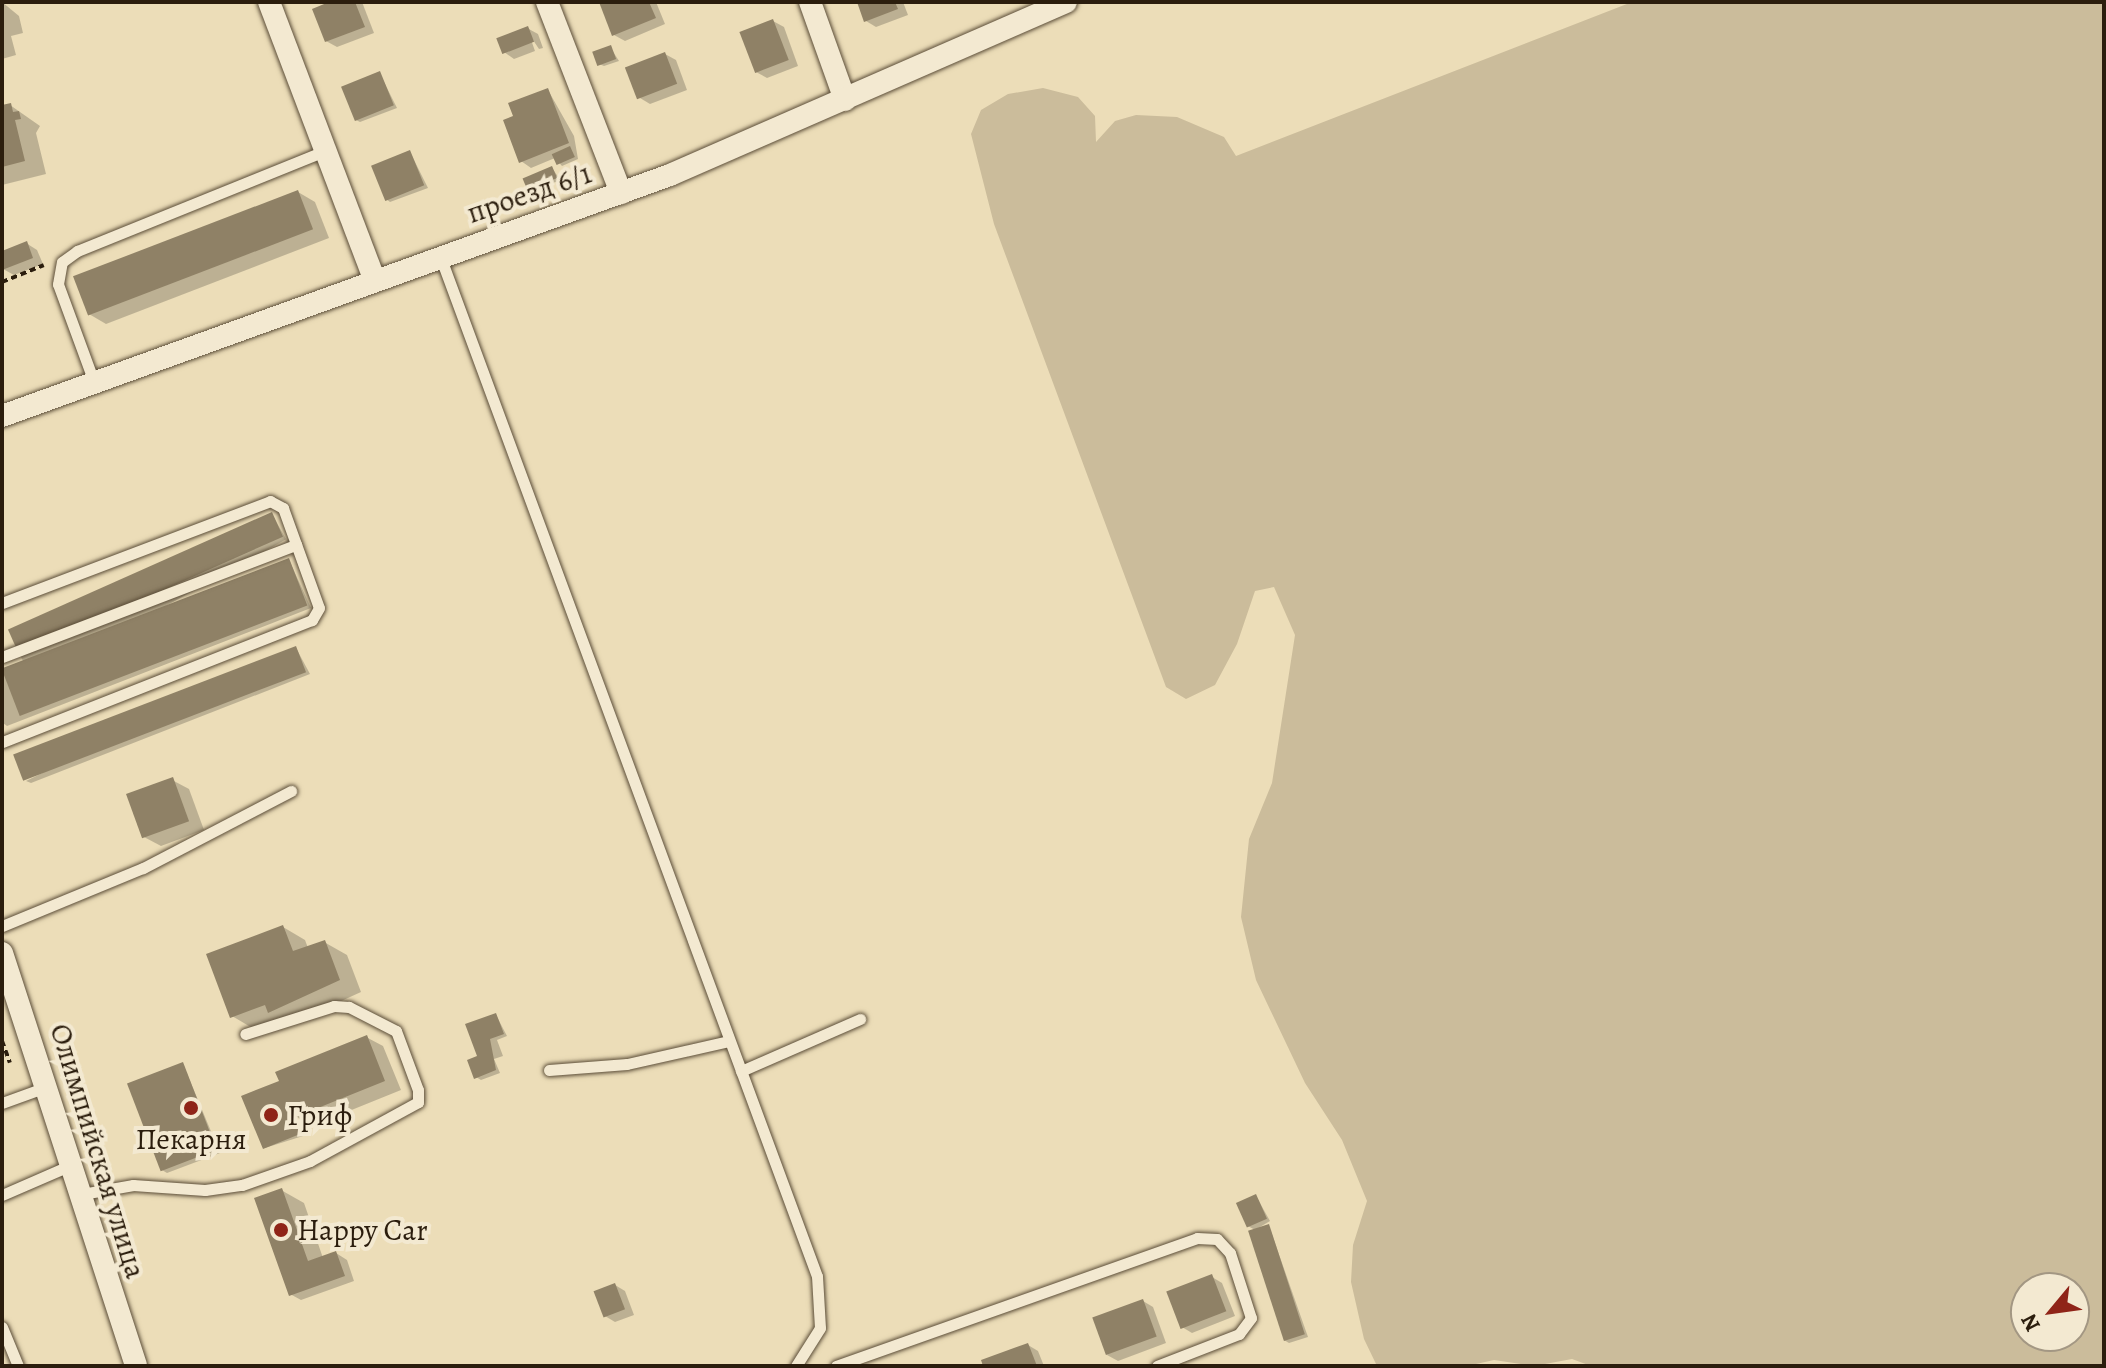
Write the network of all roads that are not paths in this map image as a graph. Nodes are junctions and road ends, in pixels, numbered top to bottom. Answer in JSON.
{"nodes":[{"id":1,"x":269,"y":2,"type":"edge"},
{"id":2,"x":547,"y":2,"type":"edge"},
{"id":3,"x":810,"y":2,"type":"edge"},
{"id":4,"x":1066,"y":2,"type":"edge"},
{"id":5,"x":845,"y":100,"type":"junction"},
{"id":6,"x":325,"y":151,"type":"junction"},
{"id":7,"x":621,"y":193,"type":"junction"},
{"id":8,"x":440,"y":255,"type":"junction"},
{"id":9,"x":374,"y":279,"type":"junction"},
{"id":10,"x":94,"y":382,"type":"junction"},
{"id":11,"x":2,"y":416,"type":"edge"},
{"id":12,"x":296,"y":545,"type":"junction"},
{"id":13,"x":2,"y":603,"type":"edge"},
{"id":14,"x":2,"y":657,"type":"edge"},
{"id":15,"x":2,"y":742,"type":"edge"},
{"id":16,"x":291,"y":791,"type":"dead end"},
{"id":17,"x":2,"y":926,"type":"edge"},
{"id":18,"x":2,"y":953,"type":"edge"},
{"id":19,"x":860,"y":1019,"type":"dead end"},
{"id":20,"x":245,"y":1034,"type":"dead end"},
{"id":21,"x":729,"y":1041,"type":"junction"},
{"id":22,"x":549,"y":1070,"type":"dead end"},
{"id":23,"x":741,"y":1071,"type":"junction"},
{"id":24,"x":49,"y":1086,"type":"junction"},
{"id":25,"x":2,"y":1103,"type":"edge"},
{"id":26,"x":73,"y":1165,"type":"junction"},
{"id":27,"x":82,"y":1194,"type":"junction"},
{"id":28,"x":2,"y":1195,"type":"edge"},
{"id":29,"x":2,"y":1327,"type":"edge"},
{"id":30,"x":18,"y":1366,"type":"edge"},
{"id":31,"x":136,"y":1366,"type":"edge"},
{"id":32,"x":796,"y":1366,"type":"edge"},
{"id":33,"x":836,"y":1366,"type":"edge"},
{"id":34,"x":1157,"y":1366,"type":"edge"}],
"edges":[{"from":1,"to":6,"type":"street"},
{"from":2,"to":7,"type":"street"},
{"from":3,"to":5,"type":"street"},
{"from":4,"to":5,"type":"street","name":"проезд 6/1"},
{"from":5,"to":7,"type":"street","name":"проезд 6/1"},
{"from":6,"to":9,"type":"street"},
{"from":6,"to":10,"type":"lane"},
{"from":7,"to":8,"type":"street","name":"проезд 6/1"},
{"from":8,"to":9,"type":"street","name":"проезд 6/1"},
{"from":8,"to":21,"type":"lane"},
{"from":9,"to":10,"type":"street","name":"проезд 6/1"},
{"from":10,"to":11,"type":"street","name":"проезд 6/1"},
{"from":12,"to":13,"type":"lane"},
{"from":12,"to":14,"type":"lane"},
{"from":12,"to":15,"type":"lane"},
{"from":16,"to":17,"type":"lane"},
{"from":18,"to":24,"type":"street","name":"Олимпийская улица"},
{"from":19,"to":23,"type":"lane"},
{"from":20,"to":27,"type":"lane"},
{"from":21,"to":22,"type":"lane"},
{"from":21,"to":23,"type":"lane"},
{"from":23,"to":32,"type":"lane"},
{"from":24,"to":25,"type":"lane"},
{"from":24,"to":26,"type":"street","name":"Олимпийская улица"},
{"from":26,"to":27,"type":"street","name":"Олимпийская улица"},
{"from":26,"to":28,"type":"lane"},
{"from":27,"to":31,"type":"street","name":"Олимпийская улица"},
{"from":29,"to":30,"type":"lane"},
{"from":33,"to":34,"type":"lane"}]}
